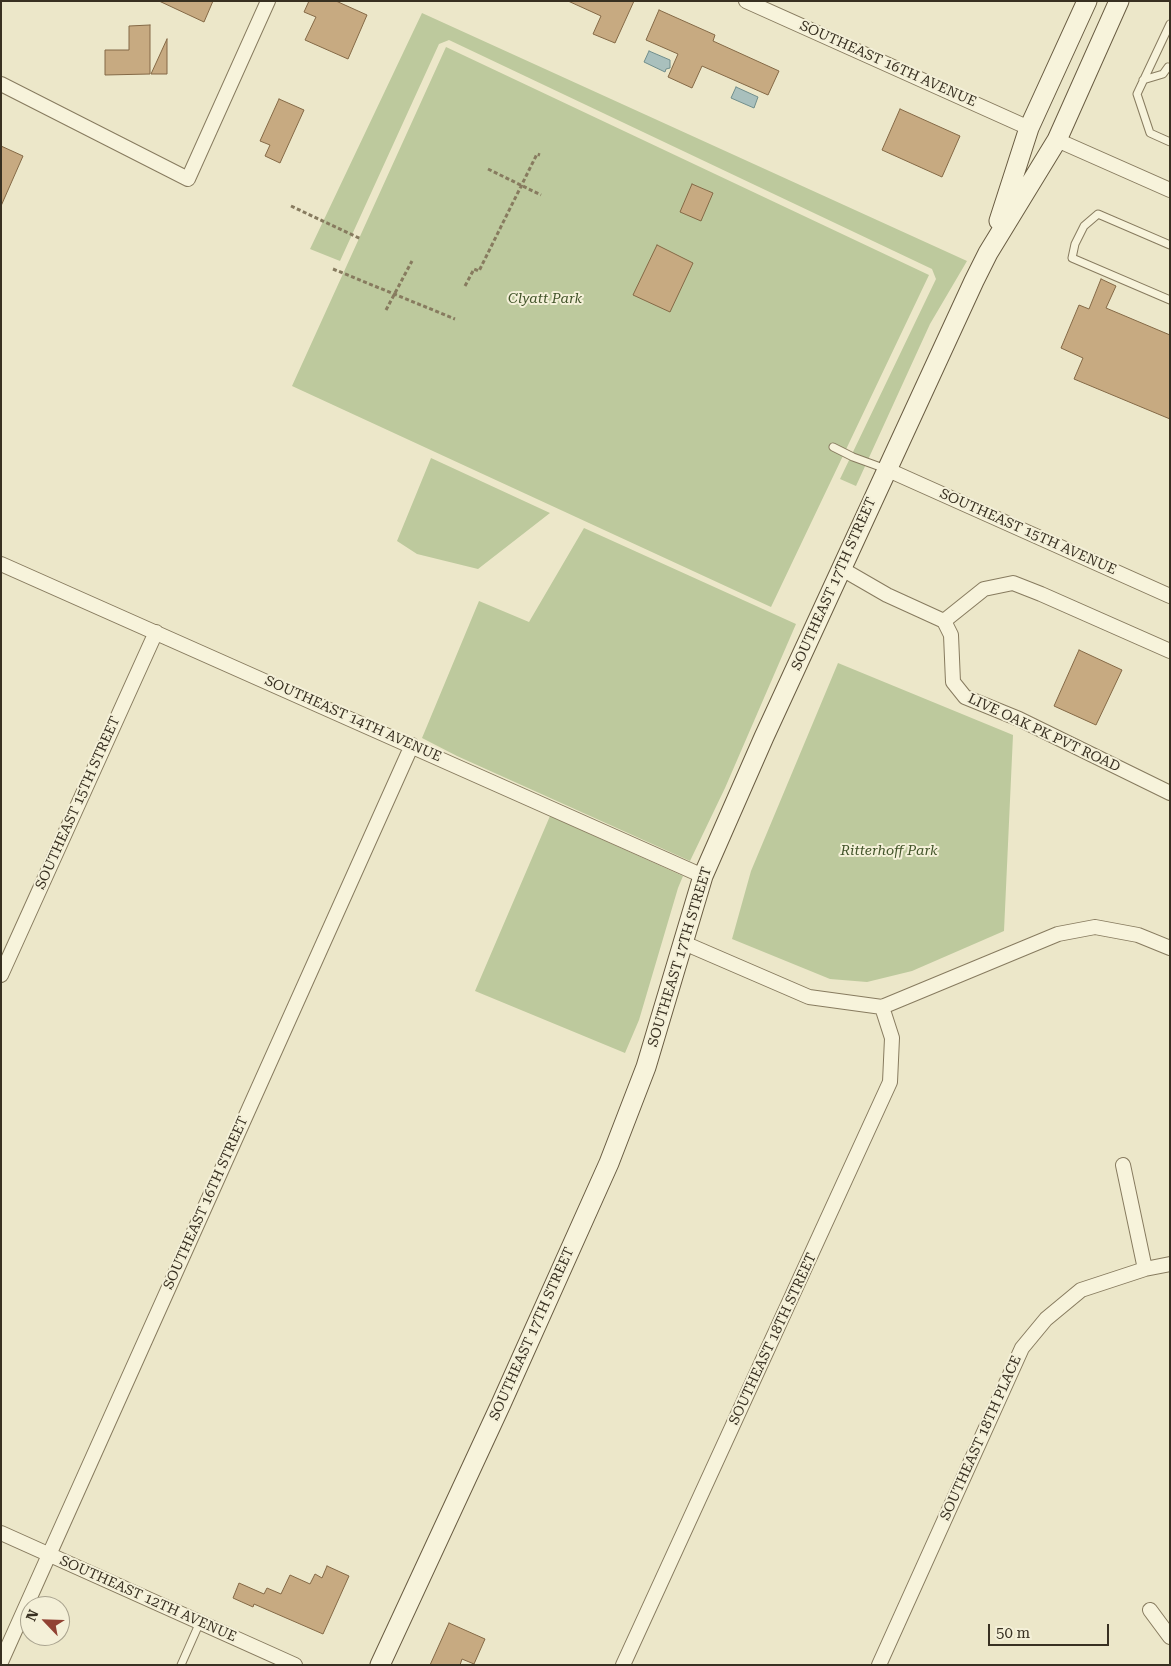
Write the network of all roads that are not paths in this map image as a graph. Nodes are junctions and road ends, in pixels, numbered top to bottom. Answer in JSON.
{"nodes":[{"id":1,"x":268,"y":1,"type":"edge"},
{"id":2,"x":746,"y":1,"type":"edge"},
{"id":3,"x":1087,"y":1,"type":"edge"},
{"id":4,"x":1119,"y":1,"type":"edge"},
{"id":5,"x":1169,"y":28,"type":"edge"},
{"id":6,"x":1168,"y":67,"type":"dead end"},
{"id":7,"x":1143,"y":80,"type":"junction"},
{"id":8,"x":1,"y":84,"type":"edge"},
{"id":9,"x":1029,"y":128,"type":"junction"},
{"id":10,"x":1056,"y":140,"type":"junction"},
{"id":11,"x":1170,"y":142,"type":"edge"},
{"id":12,"x":1170,"y":190,"type":"edge"},
{"id":13,"x":1170,"y":245,"type":"edge"},
{"id":14,"x":988,"y":253,"type":"junction"},
{"id":15,"x":1170,"y":300,"type":"edge"},
{"id":16,"x":833,"y":447,"type":"dead end"},
{"id":17,"x":886,"y":469,"type":"junction"},
{"id":18,"x":1,"y":564,"type":"edge"},
{"id":19,"x":842,"y":569,"type":"junction"},
{"id":20,"x":1170,"y":596,"type":"edge"},
{"id":21,"x":944,"y":621,"type":"junction"},
{"id":22,"x":156,"y":632,"type":"junction"},
{"id":23,"x":1170,"y":651,"type":"edge"},
{"id":24,"x":412,"y":745,"type":"junction"},
{"id":25,"x":1170,"y":793,"type":"edge"},
{"id":26,"x":703,"y":876,"type":"junction"},
{"id":27,"x":684,"y":943,"type":"junction"},
{"id":28,"x":1170,"y":948,"type":"edge"},
{"id":29,"x":1,"y":975,"type":"edge"},
{"id":30,"x":882,"y":1007,"type":"junction"},
{"id":31,"x":1124,"y":1164,"type":"dead end"},
{"id":32,"x":1170,"y":1264,"type":"edge"},
{"id":33,"x":1145,"y":1269,"type":"junction"},
{"id":34,"x":1,"y":1533,"type":"edge"},
{"id":35,"x":49,"y":1554,"type":"junction"},
{"id":36,"x":1150,"y":1610,"type":"dead end"},
{"id":37,"x":200,"y":1622,"type":"junction"},
{"id":38,"x":1170,"y":1637,"type":"edge"},
{"id":39,"x":1,"y":1662,"type":"edge"},
{"id":40,"x":182,"y":1665,"type":"edge"},
{"id":41,"x":295,"y":1665,"type":"edge"},
{"id":42,"x":380,"y":1665,"type":"edge"},
{"id":43,"x":623,"y":1665,"type":"edge"},
{"id":44,"x":879,"y":1665,"type":"edge"}],
"edges":[{"from":1,"to":8,"type":"street"},
{"from":2,"to":9,"type":"street","name":"SOUTHEAST 16TH AVENUE"},
{"from":3,"to":9,"type":"main road","name":"SOUTHEAST 17TH STREET"},
{"from":4,"to":10,"type":"main road","name":"SOUTHEAST 17TH STREET"},
{"from":5,"to":7,"type":"lane"},
{"from":6,"to":7,"type":"lane"},
{"from":7,"to":11,"type":"lane"},
{"from":9,"to":14,"type":"main road","name":"SOUTHEAST 17TH STREET"},
{"from":10,"to":12,"type":"street"},
{"from":10,"to":14,"type":"main road","name":"SOUTHEAST 17TH STREET"},
{"from":13,"to":15,"type":"lane"},
{"from":14,"to":17,"type":"main road","name":"SOUTHEAST 17TH STREET"},
{"from":16,"to":17,"type":"lane"},
{"from":17,"to":19,"type":"main road","name":"SOUTHEAST 17TH STREET"},
{"from":17,"to":20,"type":"street","name":"SOUTHEAST 15TH AVENUE"},
{"from":18,"to":22,"type":"street","name":"SOUTHEAST 14TH AVENUE"},
{"from":19,"to":21,"type":"street"},
{"from":19,"to":26,"type":"main road","name":"SOUTHEAST 17TH STREET"},
{"from":21,"to":23,"type":"street"},
{"from":21,"to":25,"type":"street","name":"LIVE OAK PK PVT ROAD"},
{"from":22,"to":24,"type":"street","name":"SOUTHEAST 14TH AVENUE"},
{"from":22,"to":29,"type":"street","name":"SOUTHEAST 15TH STREET"},
{"from":24,"to":26,"type":"street","name":"SOUTHEAST 14TH AVENUE"},
{"from":24,"to":35,"type":"street","name":"SOUTHEAST 16TH STREET"},
{"from":26,"to":27,"type":"main road","name":"SOUTHEAST 17TH STREET"},
{"from":27,"to":30,"type":"street"},
{"from":27,"to":42,"type":"main road","name":"SOUTHEAST 17TH STREET"},
{"from":28,"to":30,"type":"street"},
{"from":30,"to":43,"type":"street","name":"SOUTHEAST 18TH STREET"},
{"from":31,"to":33,"type":"street"},
{"from":32,"to":33,"type":"street","name":"SOUTHEAST 18TH PLACE"},
{"from":33,"to":44,"type":"street","name":"SOUTHEAST 18TH PLACE"},
{"from":34,"to":35,"type":"street","name":"SOUTHEAST 12TH AVENUE"},
{"from":35,"to":37,"type":"street","name":"SOUTHEAST 12TH AVENUE"},
{"from":35,"to":39,"type":"street","name":"SOUTHEAST 16TH STREET"},
{"from":36,"to":38,"type":"street"},
{"from":37,"to":40,"type":"lane"},
{"from":37,"to":41,"type":"street","name":"SOUTHEAST 12TH AVENUE"}]}
